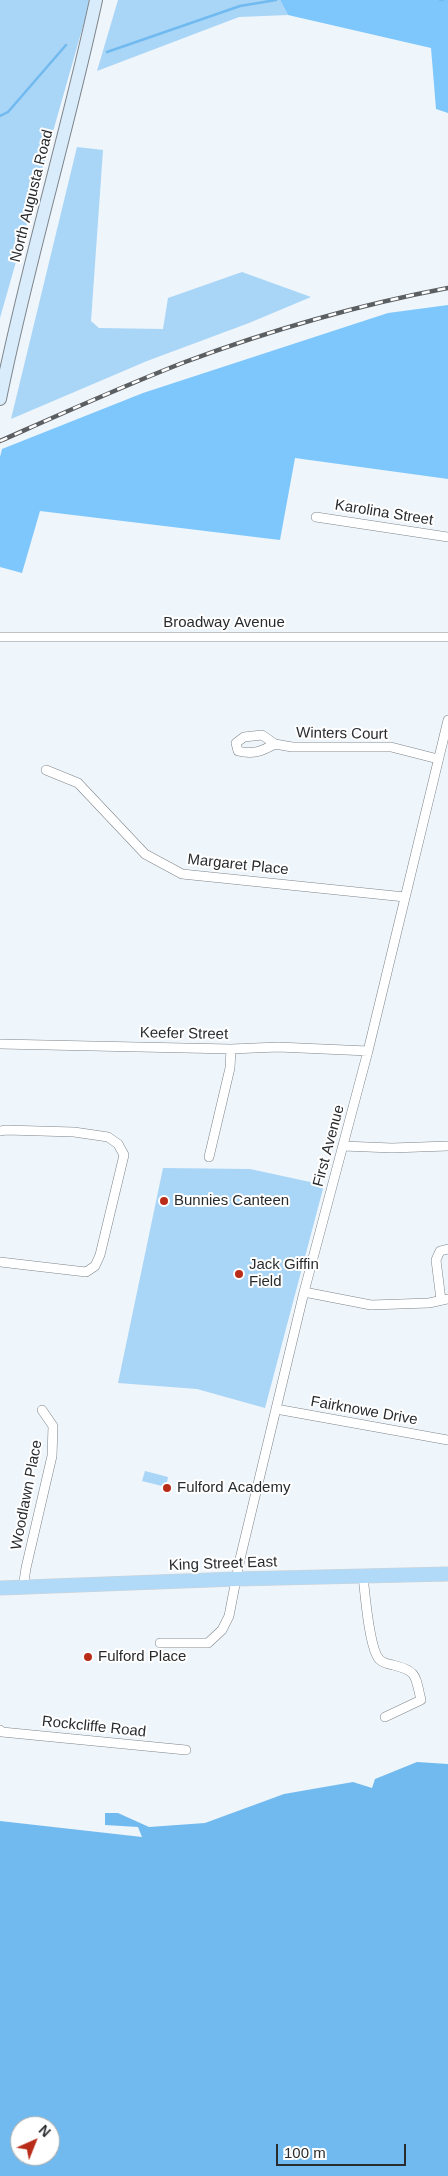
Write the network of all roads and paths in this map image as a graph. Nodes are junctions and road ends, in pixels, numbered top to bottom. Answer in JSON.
{"nodes":[{"id":1,"x":96,"y":0,"type":"edge"},
{"id":2,"x":0,"y":399,"type":"edge"},
{"id":3,"x":316,"y":516,"type":"dead end"},
{"id":4,"x":448,"y":537,"type":"edge"},
{"id":5,"x":0,"y":637,"type":"edge"},
{"id":6,"x":448,"y":637,"type":"edge"},
{"id":7,"x":448,"y":720,"type":"edge"},
{"id":8,"x":275,"y":744,"type":"dead end"},
{"id":9,"x":438,"y":759,"type":"junction"},
{"id":10,"x":46,"y":770,"type":"dead end"},
{"id":11,"x":405,"y":897,"type":"junction"},
{"id":12,"x":0,"y":1044,"type":"edge"},
{"id":13,"x":231,"y":1049,"type":"junction"},
{"id":14,"x":368,"y":1051,"type":"junction"},
{"id":15,"x":0,"y":1131,"type":"edge"},
{"id":16,"x":343,"y":1146,"type":"junction"},
{"id":17,"x":448,"y":1146,"type":"edge"},
{"id":18,"x":209,"y":1157,"type":"dead end"},
{"id":19,"x":448,"y":1249,"type":"edge"},
{"id":20,"x":0,"y":1262,"type":"edge"},
{"id":21,"x":304,"y":1292,"type":"junction"},
{"id":22,"x":444,"y":1299,"type":"edge"},
{"id":23,"x":276,"y":1409,"type":"junction"},
{"id":24,"x":42,"y":1410,"type":"dead end"},
{"id":25,"x":448,"y":1440,"type":"edge"},
{"id":26,"x":448,"y":1574,"type":"edge"},
{"id":27,"x":363,"y":1576,"type":"junction"},
{"id":28,"x":236,"y":1579,"type":"junction"},
{"id":29,"x":0,"y":1588,"type":"edge"},
{"id":30,"x":23,"y":1588,"type":"junction"},
{"id":31,"x":160,"y":1643,"type":"dead end"},
{"id":32,"x":385,"y":1717,"type":"dead end"},
{"id":33,"x":0,"y":1730,"type":"edge"},
{"id":34,"x":186,"y":1750,"type":"dead end"}],
"edges":[{"from":1,"to":2,"type":"main road","name":"North Augusta Road"},
{"from":3,"to":4,"type":"street","name":"Karolina Street"},
{"from":5,"to":6,"type":"street","name":"Broadway Avenue"},
{"from":7,"to":9,"type":"street","name":"First Avenue"},
{"from":8,"to":9,"type":"street","name":"Winters Court"},
{"from":9,"to":11,"type":"street","name":"First Avenue"},
{"from":10,"to":11,"type":"street","name":"Margaret Place"},
{"from":11,"to":14,"type":"street","name":"First Avenue"},
{"from":12,"to":13,"type":"street","name":"Keefer Street"},
{"from":13,"to":14,"type":"street","name":"Keefer Street"},
{"from":13,"to":18,"type":"street"},
{"from":14,"to":16,"type":"street","name":"First Avenue"},
{"from":15,"to":20,"type":"street"},
{"from":16,"to":17,"type":"street"},
{"from":16,"to":21,"type":"street","name":"First Avenue"},
{"from":19,"to":22,"type":"street"},
{"from":21,"to":22,"type":"street"},
{"from":21,"to":23,"type":"street","name":"First Avenue"},
{"from":23,"to":25,"type":"street","name":"Fairknowe Drive"},
{"from":23,"to":28,"type":"street","name":"First Avenue"},
{"from":24,"to":30,"type":"street","name":"Woodlawn Place"},
{"from":26,"to":27,"type":"main road","name":"King Street East"},
{"from":27,"to":28,"type":"main road","name":"King Street East"},
{"from":27,"to":32,"type":"street"},
{"from":28,"to":30,"type":"main road","name":"King Street East"},
{"from":28,"to":31,"type":"street","name":"First Avenue"},
{"from":29,"to":30,"type":"main road","name":"King Street East"},
{"from":33,"to":34,"type":"street","name":"Rockcliffe Road"}]}
